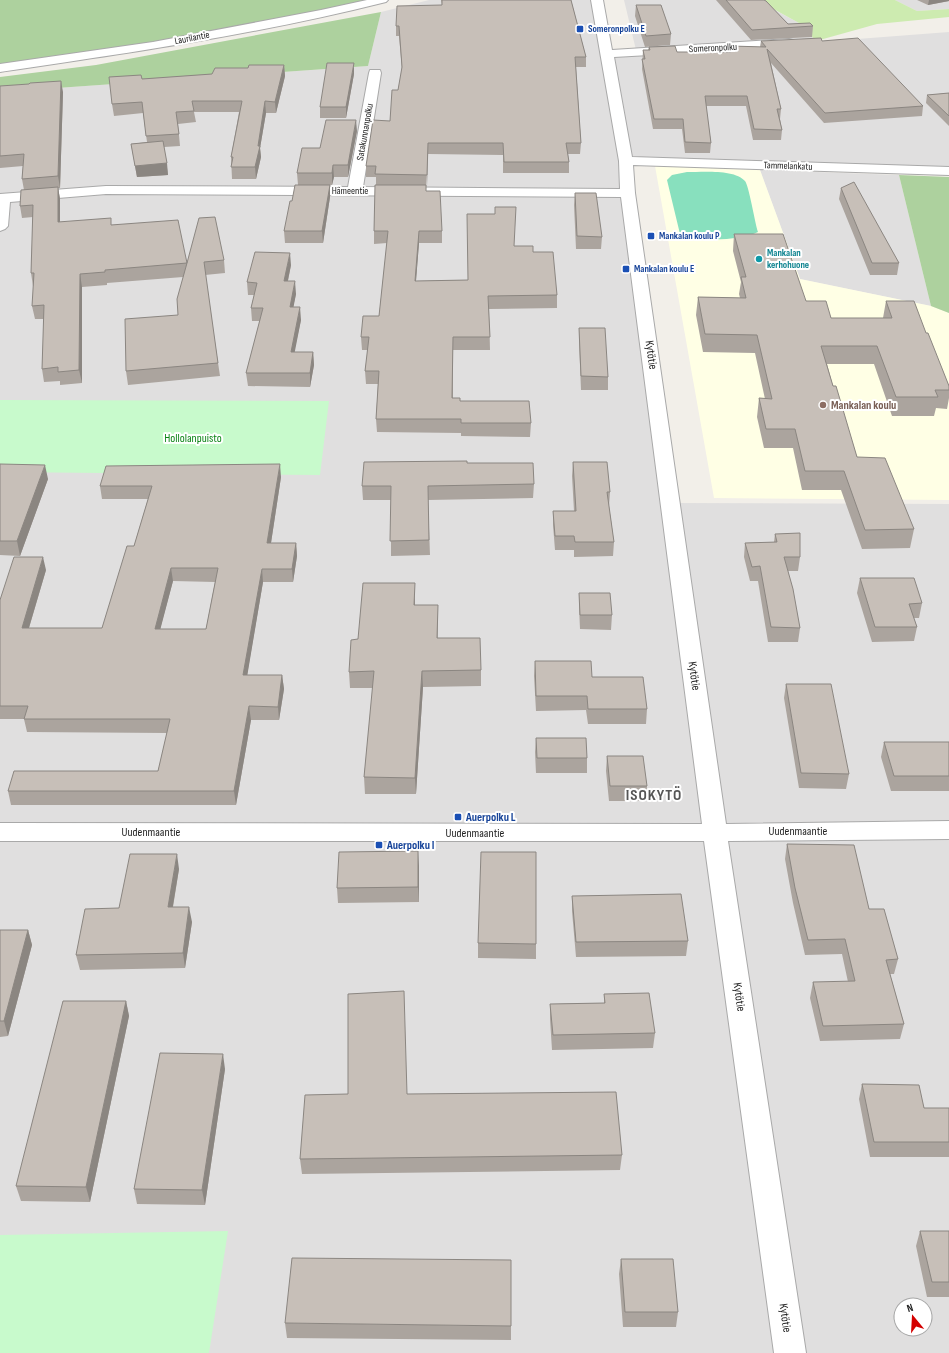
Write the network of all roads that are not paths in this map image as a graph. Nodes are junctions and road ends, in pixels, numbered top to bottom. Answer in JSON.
{"nodes":[{"id":1,"x":382,"y":0,"type":"edge"},
{"id":2,"x":597,"y":0,"type":"edge"},
{"id":3,"x":803,"y":43,"type":"edge"},
{"id":4,"x":608,"y":54,"type":"junction"},
{"id":5,"x":0,"y":68,"type":"edge"},
{"id":6,"x":375,"y":73,"type":"dead end"},
{"id":7,"x":626,"y":161,"type":"junction"},
{"id":8,"x":949,"y":171,"type":"edge"},
{"id":9,"x":355,"y":191,"type":"junction"},
{"id":10,"x":628,"y":193,"type":"junction"},
{"id":11,"x":1,"y":198,"type":"edge"},
{"id":12,"x":0,"y":226,"type":"edge"},
{"id":13,"x":949,"y":830,"type":"edge"},
{"id":14,"x":0,"y":832,"type":"edge"},
{"id":15,"x":715,"y":833,"type":"junction"},
{"id":16,"x":790,"y":1353,"type":"edge"}],
"edges":[{"from":1,"to":5,"type":"street","name":"Laurilantie"},
{"from":2,"to":4,"type":"street","name":"Kytötie"},
{"from":3,"to":4,"type":"street","name":"Someronpolku"},
{"from":4,"to":7,"type":"street","name":"Kytötie"},
{"from":6,"to":9,"type":"street","name":"Satakunnanpolku"},
{"from":7,"to":8,"type":"street","name":"Tammelankatu"},
{"from":7,"to":10,"type":"street","name":"Kytötie"},
{"from":9,"to":10,"type":"street","name":"Hämeentie"},
{"from":9,"to":11,"type":"street","name":"Hämeentie"},
{"from":10,"to":15,"type":"street","name":"Kytötie"},
{"from":11,"to":12,"type":"street"},
{"from":13,"to":15,"type":"street","name":"Uudenmaantie"},
{"from":14,"to":15,"type":"street","name":"Uudenmaantie"},
{"from":15,"to":16,"type":"street","name":"Kytötie"}]}
